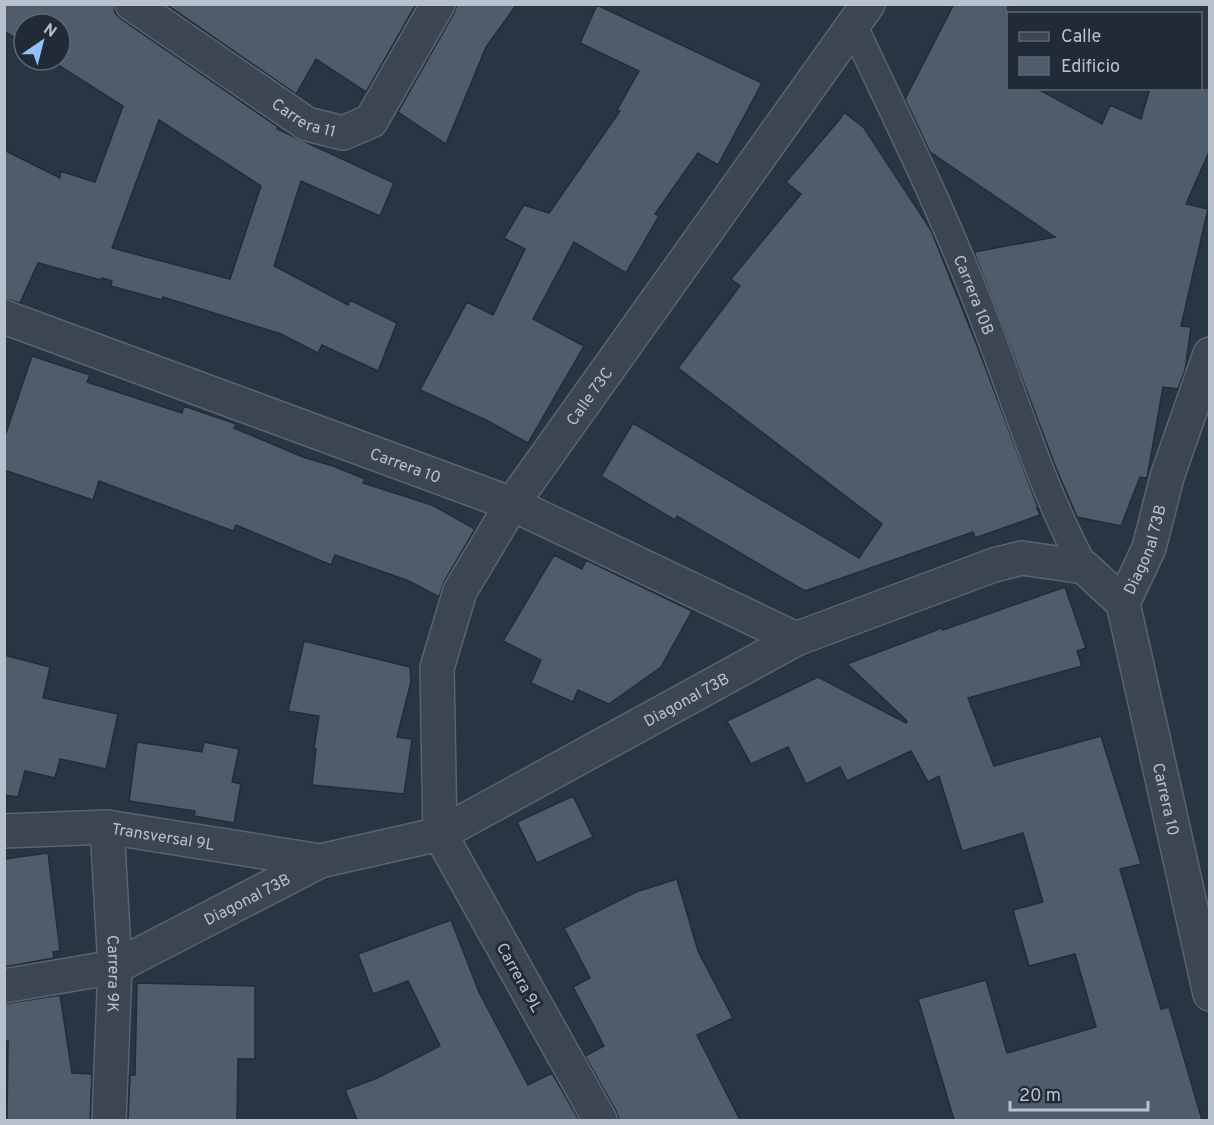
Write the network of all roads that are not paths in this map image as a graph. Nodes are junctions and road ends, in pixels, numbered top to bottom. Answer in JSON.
{"nodes":[{"id":1,"x":132,"y":4,"type":"edge"},
{"id":2,"x":438,"y":4,"type":"edge"},
{"id":3,"x":860,"y":15,"type":"edge"},
{"id":4,"x":4,"y":317,"type":"edge"},
{"id":5,"x":1209,"y":354,"type":"edge"},
{"id":6,"x":513,"y":504,"type":"junction"},
{"id":7,"x":1084,"y":567,"type":"junction"},
{"id":8,"x":1123,"y":603,"type":"junction"},
{"id":9,"x":796,"y":639,"type":"junction"},
{"id":10,"x":107,"y":827,"type":"junction"},
{"id":11,"x":4,"y":831,"type":"edge"},
{"id":12,"x":440,"y":834,"type":"junction"},
{"id":13,"x":321,"y":861,"type":"junction"},
{"id":14,"x":115,"y":967,"type":"junction"},
{"id":15,"x":4,"y":986,"type":"edge"},
{"id":16,"x":1209,"y":994,"type":"edge"},
{"id":17,"x":109,"y":1120,"type":"edge"},
{"id":18,"x":600,"y":1120,"type":"edge"}],
"edges":[{"from":1,"to":2,"type":"street","name":"Carrera 11"},
{"from":3,"to":6,"type":"street","name":"Calle 73C"},
{"from":3,"to":7,"type":"lane","name":"Carrera 10B"},
{"from":4,"to":6,"type":"street","name":"Carrera 10"},
{"from":5,"to":8,"type":"street","name":"Diagonal 73B"},
{"from":6,"to":9,"type":"street","name":"Carrera 10"},
{"from":6,"to":12,"type":"street","name":"Calle 73C"},
{"from":7,"to":8,"type":"street","name":"Diagonal 73B"},
{"from":7,"to":9,"type":"street","name":"Diagonal 73B"},
{"from":8,"to":16,"type":"street","name":"Carrera 10"},
{"from":9,"to":12,"type":"street","name":"Diagonal 73B"},
{"from":10,"to":11,"type":"street","name":"Transversal 9L"},
{"from":10,"to":13,"type":"street","name":"Transversal 9L"},
{"from":10,"to":14,"type":"street","name":"Carrera 9K"},
{"from":12,"to":13,"type":"street","name":"Diagonal 73B"},
{"from":12,"to":18,"type":"street","name":"Carrera 9L"},
{"from":13,"to":14,"type":"street","name":"Diagonal 73B"},
{"from":14,"to":15,"type":"street","name":"Diagonal 73B"},
{"from":14,"to":17,"type":"street","name":"Carrera 9K"}]}
